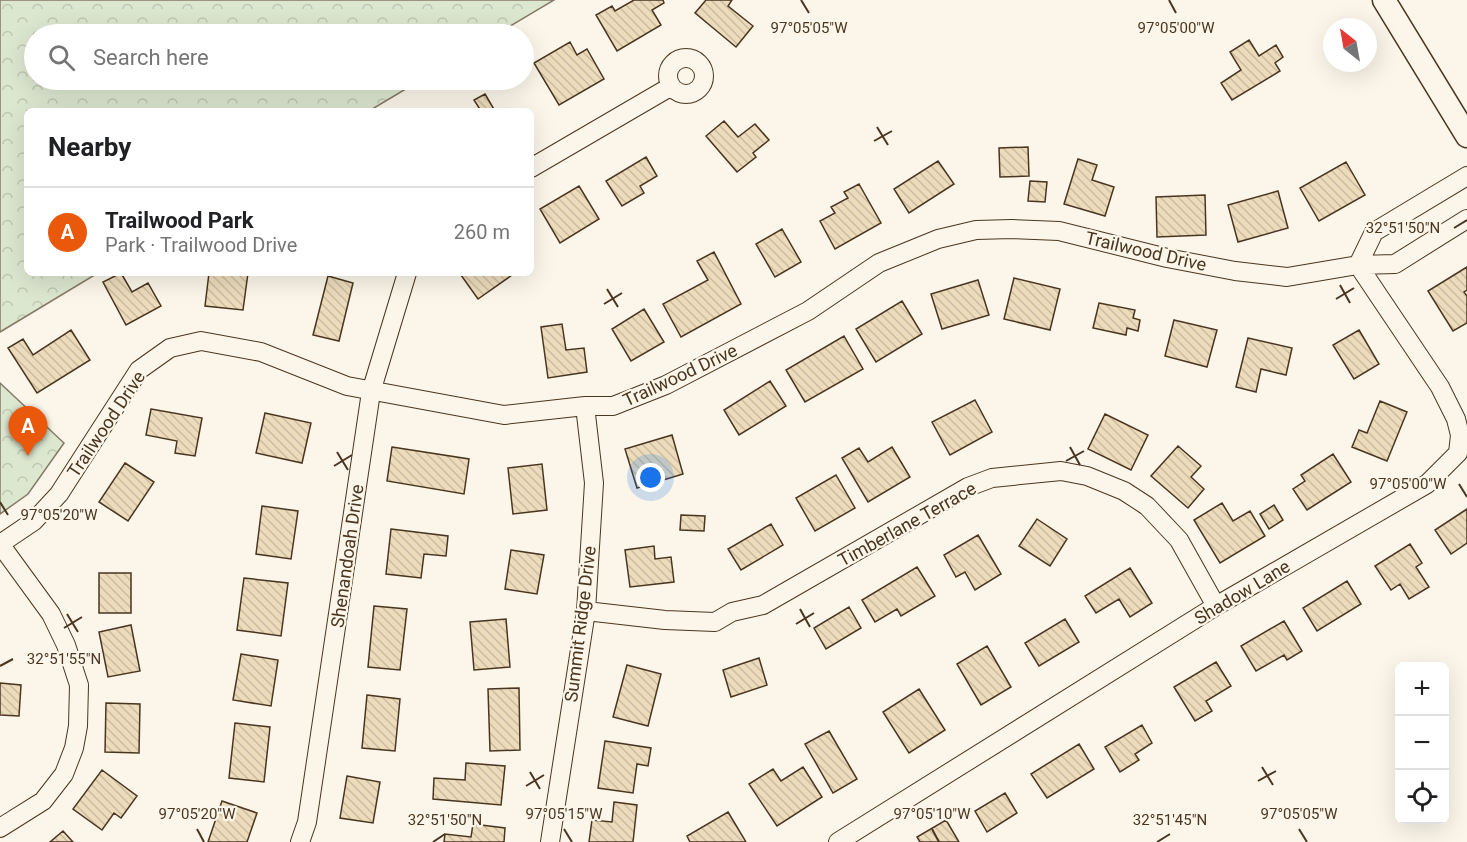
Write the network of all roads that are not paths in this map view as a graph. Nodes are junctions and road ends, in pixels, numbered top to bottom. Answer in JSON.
{"nodes":[{"id":1,"x":1384,"y":0,"type":"edge"},
{"id":2,"x":670,"y":87,"type":"dead end"},
{"id":3,"x":1467,"y":136,"type":"edge"},
{"id":4,"x":534,"y":166,"type":"edge"},
{"id":5,"x":1467,"y":176,"type":"edge"},
{"id":6,"x":1467,"y":219,"type":"edge"},
{"id":7,"x":1358,"y":265,"type":"junction"},
{"id":8,"x":406,"y":276,"type":"edge"},
{"id":9,"x":371,"y":392,"type":"junction"},
{"id":10,"x":585,"y":406,"type":"junction"},
{"id":11,"x":0,"y":544,"type":"edge"},
{"id":12,"x":1216,"y":606,"type":"junction"},
{"id":13,"x":586,"y":611,"type":"junction"},
{"id":14,"x":0,"y":828,"type":"edge"},
{"id":15,"x":300,"y":842,"type":"edge"},
{"id":16,"x":550,"y":842,"type":"edge"},
{"id":17,"x":837,"y":842,"type":"edge"}],
"edges":[{"from":1,"to":3,"type":"main road"},
{"from":2,"to":4,"type":"street"},
{"from":5,"to":7,"type":"street"},
{"from":6,"to":7,"type":"street","name":"Trailwood Drive"},
{"from":7,"to":10,"type":"street","name":"Trailwood Drive"},
{"from":7,"to":12,"type":"street","name":"Shadow Lane"},
{"from":8,"to":9,"type":"street","name":"Shenandoah Drive"},
{"from":9,"to":10,"type":"street","name":"Trailwood Drive"},
{"from":9,"to":11,"type":"street","name":"Trailwood Drive"},
{"from":9,"to":15,"type":"street","name":"Shenandoah Drive"},
{"from":10,"to":13,"type":"street","name":"Summit Ridge Drive"},
{"from":11,"to":14,"type":"street"},
{"from":12,"to":13,"type":"street","name":"Timberlane Terrace"},
{"from":12,"to":17,"type":"street","name":"Shadow Lane"},
{"from":13,"to":16,"type":"street","name":"Summit Ridge Drive"}]}
